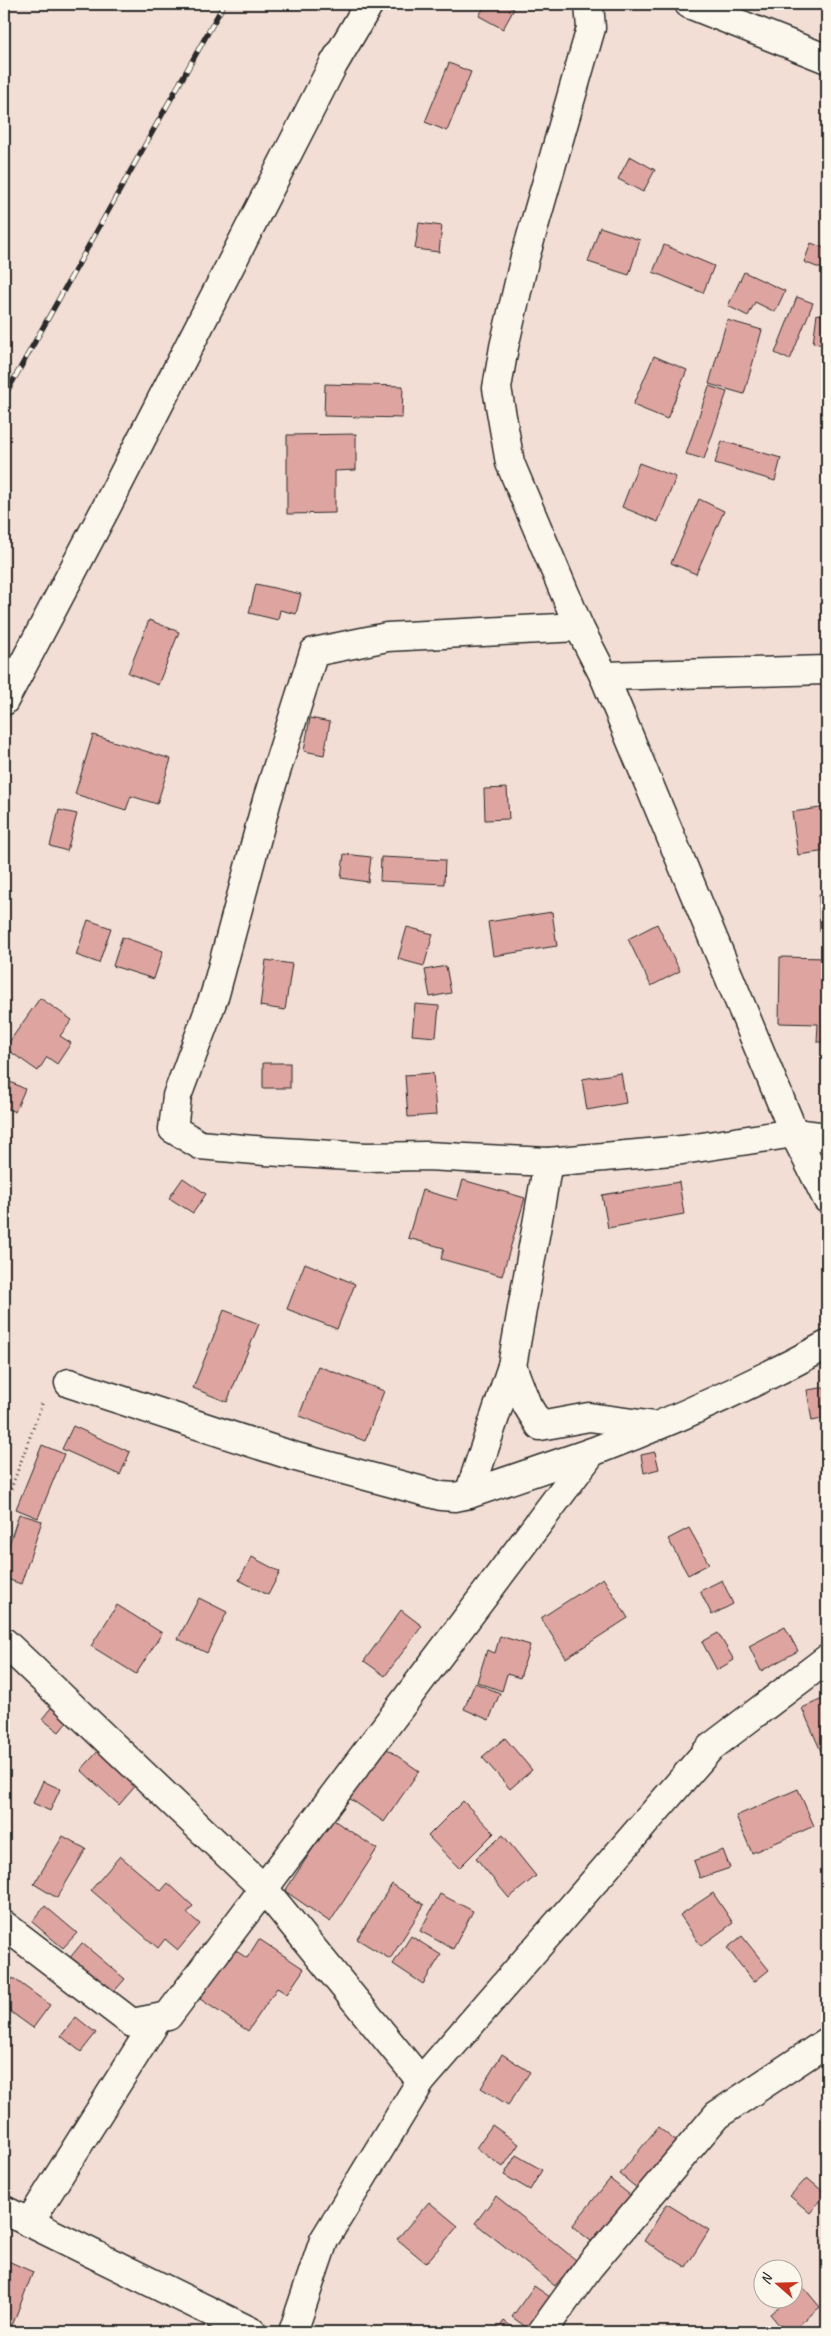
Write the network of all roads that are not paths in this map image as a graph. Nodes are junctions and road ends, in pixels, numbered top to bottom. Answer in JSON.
{"nodes":[{"id":1,"x":369,"y":4,"type":"edge"},
{"id":2,"x":589,"y":4,"type":"edge"},
{"id":3,"x":689,"y":4,"type":"edge"},
{"id":4,"x":827,"y":59,"type":"edge"},
{"id":5,"x":579,"y":627,"type":"junction"},
{"id":6,"x":827,"y":670,"type":"edge"},
{"id":7,"x":604,"y":676,"type":"junction"},
{"id":8,"x":4,"y":701,"type":"edge"},
{"id":9,"x":794,"y":1132,"type":"junction"},
{"id":10,"x":827,"y":1137,"type":"edge"},
{"id":11,"x":548,"y":1162,"type":"junction"},
{"id":12,"x":827,"y":1199,"type":"edge"},
{"id":13,"x":827,"y":1345,"type":"edge"},
{"id":14,"x":512,"y":1366,"type":"junction"},
{"id":15,"x":69,"y":1383,"type":"road end"},
{"id":16,"x":659,"y":1426,"type":"junction"},
{"id":17,"x":592,"y":1452,"type":"junction"},
{"id":18,"x":469,"y":1494,"type":"junction"},
{"id":19,"x":4,"y":1642,"type":"edge"},
{"id":20,"x":827,"y":1659,"type":"edge"},
{"id":21,"x":265,"y":1890,"type":"junction"},
{"id":22,"x":4,"y":1925,"type":"edge"},
{"id":23,"x":157,"y":2020,"type":"junction"},
{"id":24,"x":827,"y":2042,"type":"edge"},
{"id":25,"x":421,"y":2081,"type":"junction"},
{"id":26,"x":4,"y":2210,"type":"edge"},
{"id":27,"x":28,"y":2223,"type":"junction"},
{"id":28,"x":252,"y":2332,"type":"edge"},
{"id":29,"x":293,"y":2332,"type":"edge"},
{"id":30,"x":542,"y":2332,"type":"edge"}],
"edges":[{"from":1,"to":8,"type":"street"},
{"from":2,"to":5,"type":"street"},
{"from":3,"to":4,"type":"street"},
{"from":5,"to":7,"type":"street"},
{"from":5,"to":11,"type":"street"},
{"from":6,"to":7,"type":"street"},
{"from":7,"to":9,"type":"street"},
{"from":9,"to":10,"type":"street"},
{"from":9,"to":11,"type":"street"},
{"from":9,"to":12,"type":"street"},
{"from":11,"to":14,"type":"street"},
{"from":13,"to":16,"type":"street"},
{"from":14,"to":16,"type":"street"},
{"from":14,"to":18,"type":"street"},
{"from":15,"to":18,"type":"street"},
{"from":16,"to":17,"type":"street"},
{"from":17,"to":18,"type":"street"},
{"from":17,"to":21,"type":"street"},
{"from":19,"to":21,"type":"street"},
{"from":20,"to":25,"type":"street"},
{"from":21,"to":23,"type":"street"},
{"from":21,"to":25,"type":"street"},
{"from":22,"to":23,"type":"street"},
{"from":23,"to":27,"type":"street"},
{"from":24,"to":30,"type":"street"},
{"from":25,"to":29,"type":"street"},
{"from":26,"to":27,"type":"street"},
{"from":27,"to":28,"type":"street"}]}
